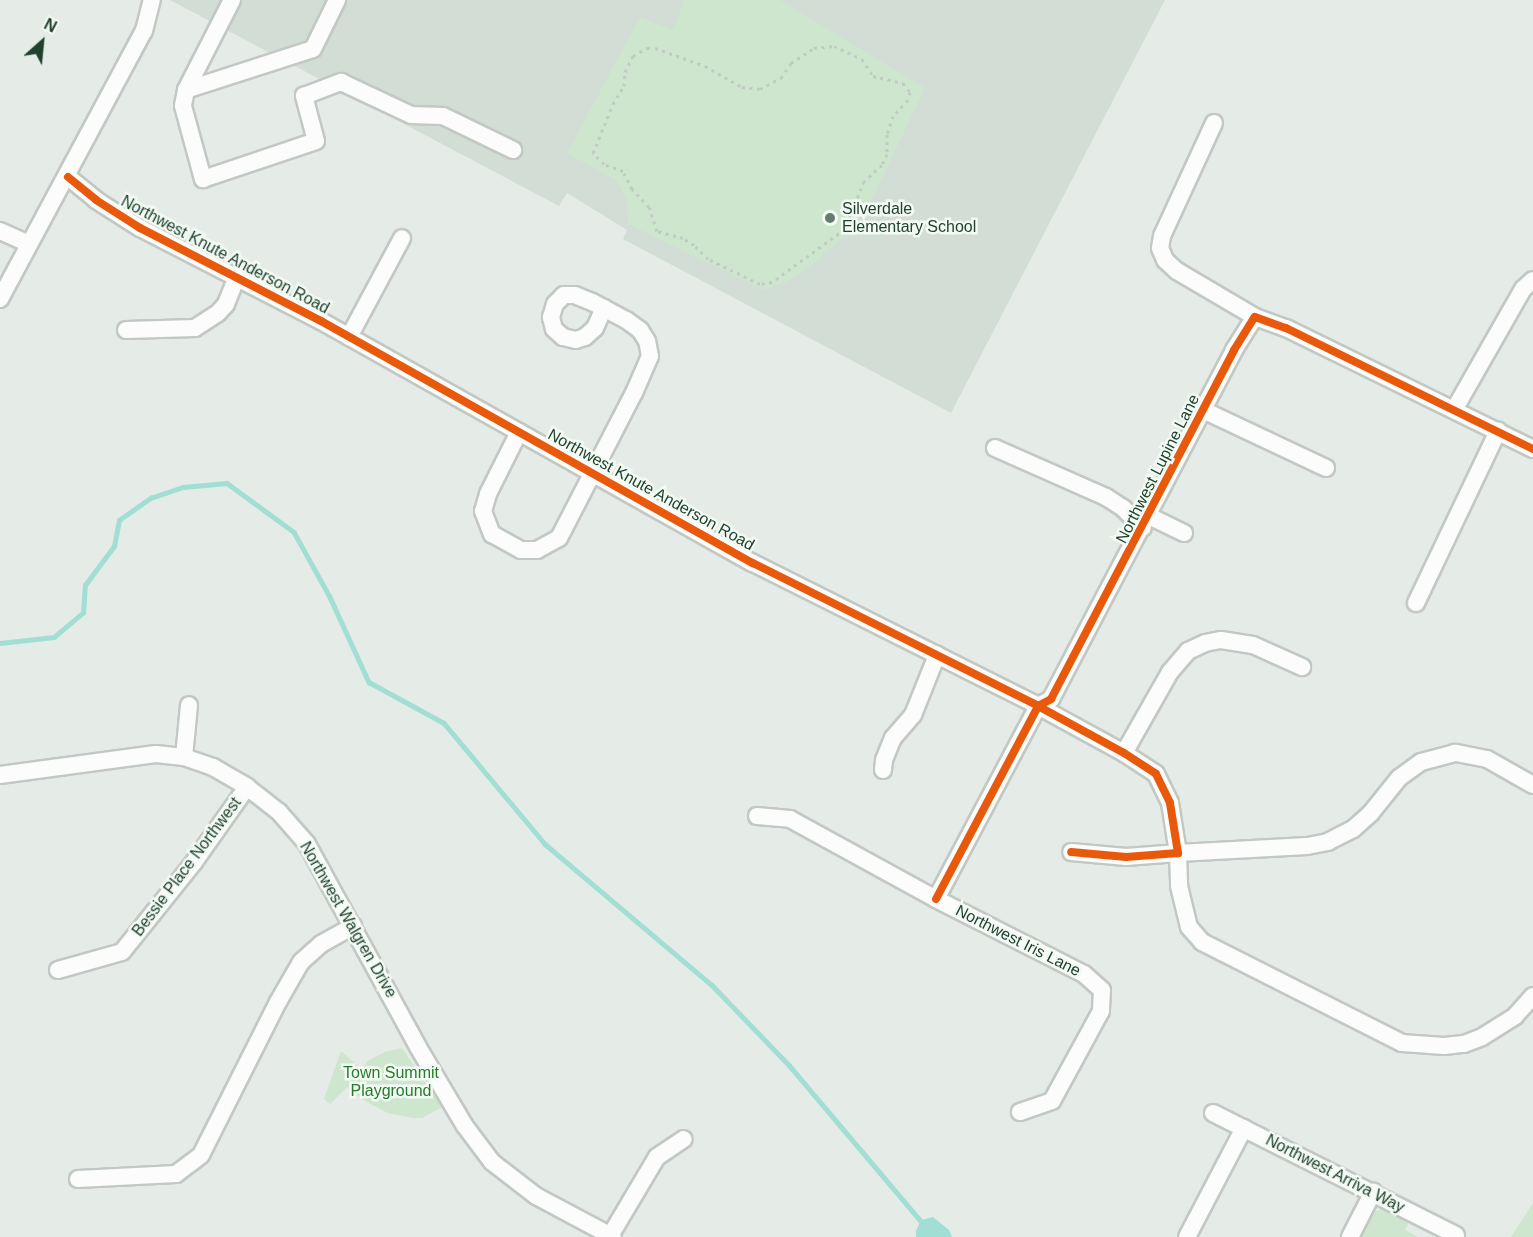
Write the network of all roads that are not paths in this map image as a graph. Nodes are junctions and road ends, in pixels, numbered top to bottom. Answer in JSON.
{"nodes":[{"id":1,"x":152,"y":0,"type":"edge"},
{"id":2,"x":232,"y":0,"type":"edge"},
{"id":3,"x":337,"y":0,"type":"edge"},
{"id":4,"x":186,"y":90,"type":"junction"},
{"id":5,"x":1214,"y":123,"type":"dead end"},
{"id":6,"x":513,"y":150,"type":"dead end"},
{"id":7,"x":68,"y":177,"type":"junction"},
{"id":8,"x":0,"y":231,"type":"edge"},
{"id":9,"x":402,"y":238,"type":"dead end"},
{"id":10,"x":29,"y":244,"type":"junction"},
{"id":11,"x":237,"y":277,"type":"junction"},
{"id":12,"x":1533,"y":280,"type":"edge"},
{"id":13,"x":1,"y":296,"type":"edge"},
{"id":14,"x":604,"y":308,"type":"dead end"},
{"id":15,"x":1255,"y":317,"type":"junction"},
{"id":16,"x":126,"y":330,"type":"dead end"},
{"id":17,"x":349,"y":337,"type":"junction"},
{"id":18,"x":1203,"y":410,"type":"junction"},
{"id":19,"x":1454,"y":410,"type":"junction"},
{"id":20,"x":1498,"y":431,"type":"junction"},
{"id":21,"x":519,"y":432,"type":"junction"},
{"id":22,"x":995,"y":448,"type":"dead end"},
{"id":23,"x":1533,"y":448,"type":"edge"},
{"id":24,"x":1326,"y":468,"type":"dead end"},
{"id":25,"x":593,"y":473,"type":"junction"},
{"id":26,"x":1146,"y":522,"type":"junction"},
{"id":27,"x":1184,"y":533,"type":"dead end"},
{"id":28,"x":1416,"y":603,"type":"dead end"},
{"id":29,"x":937,"y":656,"type":"junction"},
{"id":30,"x":1302,"y":667,"type":"dead end"},
{"id":31,"x":189,"y":705,"type":"dead end"},
{"id":32,"x":1038,"y":706,"type":"junction"},
{"id":33,"x":1124,"y":753,"type":"junction"},
{"id":34,"x":184,"y":757,"type":"junction"},
{"id":35,"x":883,"y":770,"type":"dead end"},
{"id":36,"x":0,"y":775,"type":"edge"},
{"id":37,"x":1533,"y":785,"type":"edge"},
{"id":38,"x":247,"y":786,"type":"junction"},
{"id":39,"x":757,"y":816,"type":"dead end"},
{"id":40,"x":1071,"y":852,"type":"dead end"},
{"id":41,"x":1178,"y":853,"type":"junction"},
{"id":42,"x":936,"y":899,"type":"junction"},
{"id":43,"x":353,"y":926,"type":"junction"},
{"id":44,"x":58,"y":970,"type":"dead end"},
{"id":45,"x":1533,"y":996,"type":"edge"},
{"id":46,"x":1020,"y":1112,"type":"dead end"},
{"id":47,"x":1213,"y":1113,"type":"dead end"},
{"id":48,"x":1244,"y":1128,"type":"junction"},
{"id":49,"x":684,"y":1139,"type":"dead end"},
{"id":50,"x":78,"y":1179,"type":"dead end"},
{"id":51,"x":1373,"y":1192,"type":"junction"},
{"id":52,"x":1456,"y":1235,"type":"dead end"},
{"id":53,"x":611,"y":1236,"type":"edge"},
{"id":54,"x":1187,"y":1237,"type":"edge"},
{"id":55,"x":1350,"y":1237,"type":"edge"}],
"edges":[{"from":1,"to":7,"type":"street"},
{"from":2,"to":4,"type":"street"},
{"from":3,"to":4,"type":"street"},
{"from":4,"to":6,"type":"street"},
{"from":5,"to":15,"type":"street"},
{"from":7,"to":10,"type":"street"},
{"from":7,"to":11,"type":"street","name":"Northwest Knute Anderson Road"},
{"from":8,"to":10,"type":"street"},
{"from":9,"to":17,"type":"street"},
{"from":10,"to":13,"type":"street"},
{"from":11,"to":16,"type":"street"},
{"from":11,"to":17,"type":"street","name":"Northwest Knute Anderson Road"},
{"from":12,"to":19,"type":"street"},
{"from":14,"to":25,"type":"street"},
{"from":15,"to":18,"type":"street","name":"Northwest Lupine Lane"},
{"from":15,"to":19,"type":"street"},
{"from":17,"to":21,"type":"street","name":"Northwest Knute Anderson Road"},
{"from":18,"to":24,"type":"street"},
{"from":18,"to":26,"type":"street","name":"Northwest Lupine Lane"},
{"from":19,"to":20,"type":"street"},
{"from":20,"to":23,"type":"street"},
{"from":20,"to":28,"type":"street"},
{"from":21,"to":25,"type":"street","name":"Northwest Knute Anderson Road"},
{"from":21,"to":25,"type":"street"},
{"from":22,"to":26,"type":"street"},
{"from":25,"to":29,"type":"street","name":"Northwest Knute Anderson Road"},
{"from":26,"to":27,"type":"street"},
{"from":26,"to":32,"type":"street","name":"Northwest Lupine Lane"},
{"from":29,"to":32,"type":"street","name":"Northwest Knute Anderson Road"},
{"from":29,"to":35,"type":"street"},
{"from":30,"to":33,"type":"street"},
{"from":31,"to":34,"type":"street"},
{"from":32,"to":33,"type":"street","name":"Northwest Knute Anderson Road"},
{"from":32,"to":42,"type":"street","name":"Northwest Lupine Lane"},
{"from":33,"to":41,"type":"street","name":"Northwest Knute Anderson Road"},
{"from":34,"to":36,"type":"street","name":"Northwest Walgren Drive"},
{"from":34,"to":38,"type":"street","name":"Northwest Walgren Drive"},
{"from":37,"to":41,"type":"street"},
{"from":38,"to":43,"type":"street","name":"Northwest Walgren Drive"},
{"from":38,"to":44,"type":"street","name":"Bessie Place Northwest"},
{"from":39,"to":42,"type":"street","name":"Northwest Iris Lane"},
{"from":40,"to":41,"type":"street"},
{"from":41,"to":45,"type":"street","name":"Northwest Knute Anderson Road"},
{"from":42,"to":46,"type":"street","name":"Northwest Iris Lane"},
{"from":43,"to":50,"type":"street"},
{"from":43,"to":53,"type":"street","name":"Northwest Walgren Drive"},
{"from":47,"to":48,"type":"street","name":"Northwest Arriva Way"},
{"from":48,"to":51,"type":"street","name":"Northwest Arriva Way"},
{"from":48,"to":54,"type":"street"},
{"from":49,"to":53,"type":"street"},
{"from":51,"to":52,"type":"street","name":"Northwest Arriva Way"},
{"from":51,"to":55,"type":"street"}]}
